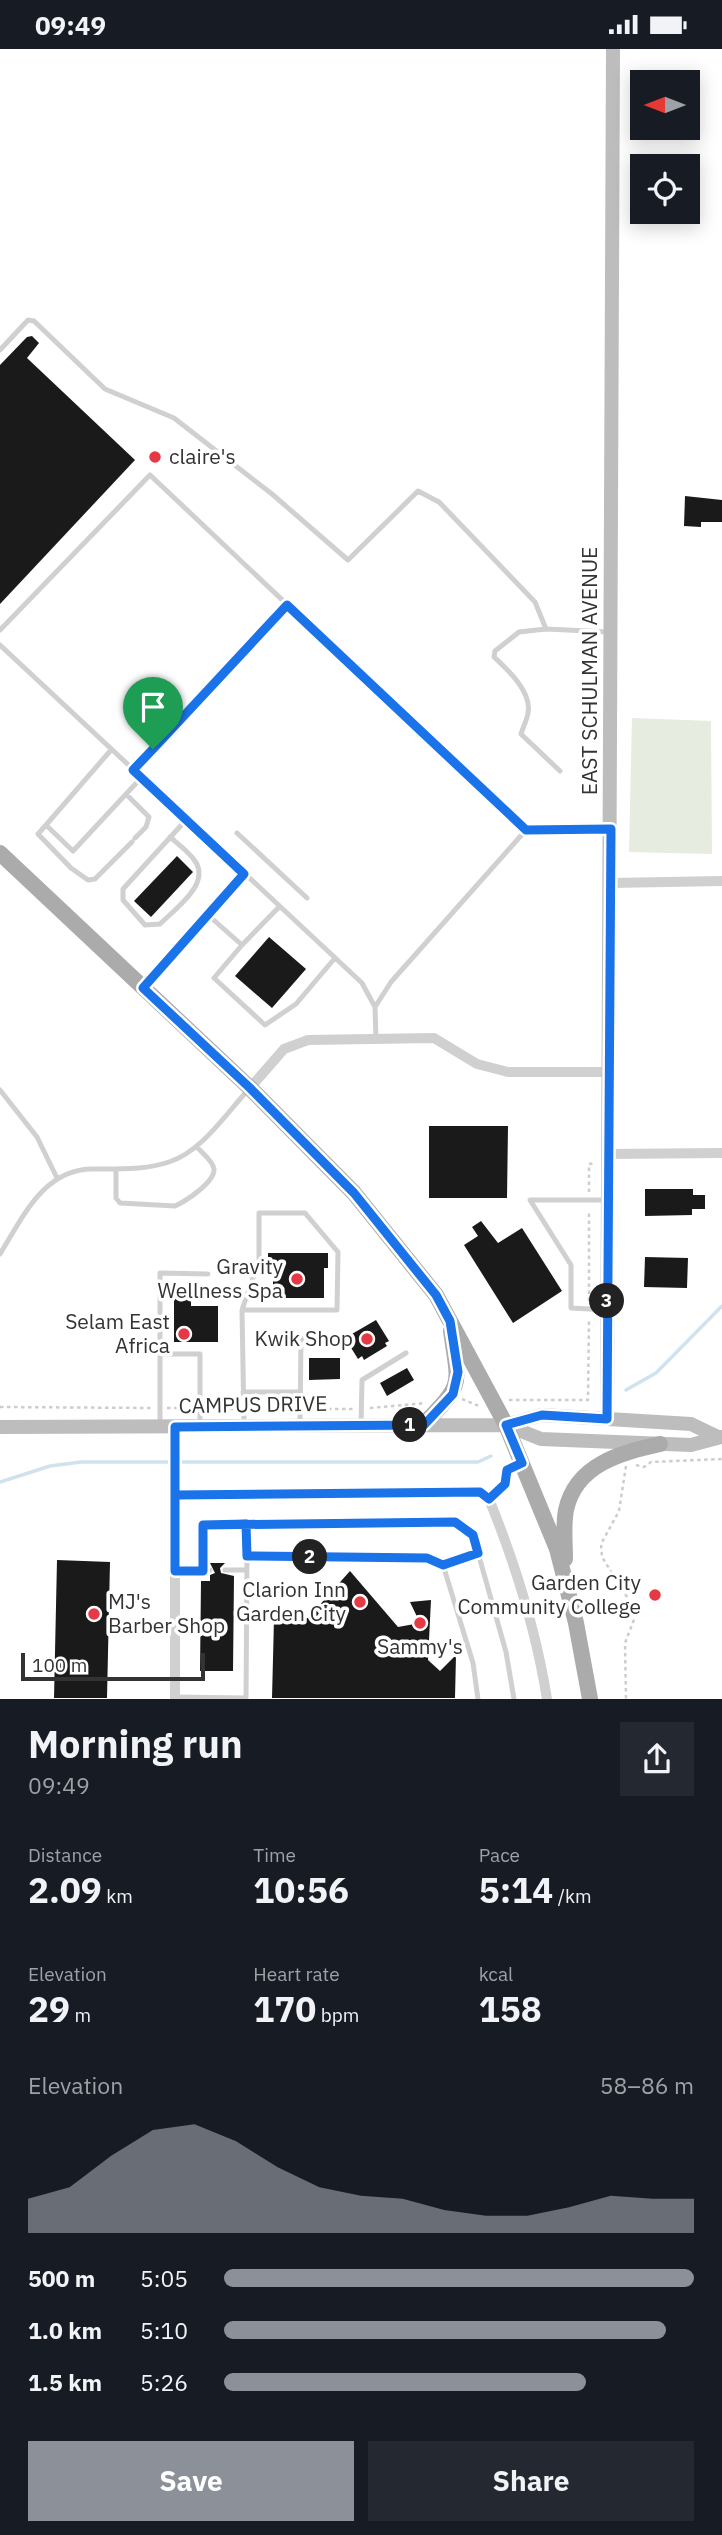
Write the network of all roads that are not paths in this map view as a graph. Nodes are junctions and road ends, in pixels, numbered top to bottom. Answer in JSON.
{"nodes":[{"id":1,"x":613,"y":49,"type":"edge"},
{"id":2,"x":0,"y":350,"type":"edge"},
{"id":3,"x":287,"y":605,"type":"junction"},
{"id":4,"x":546,"y":629,"type":"junction"},
{"id":5,"x":0,"y":630,"type":"edge"},
{"id":6,"x":612,"y":632,"type":"junction"},
{"id":7,"x":0,"y":645,"type":"edge"},
{"id":8,"x":111,"y":750,"type":"junction"},
{"id":9,"x":133,"y":770,"type":"junction"},
{"id":10,"x":560,"y":771,"type":"dead end"},
{"id":11,"x":141,"y":778,"type":"junction"},
{"id":12,"x":126,"y":795,"type":"junction"},
{"id":13,"x":186,"y":820,"type":"junction"},
{"id":14,"x":46,"y":825,"type":"junction"},
{"id":15,"x":611,"y":829,"type":"junction"},
{"id":16,"x":526,"y":830,"type":"junction"},
{"id":17,"x":237,"y":833,"type":"dead end"},
{"id":18,"x":170,"y":837,"type":"junction"},
{"id":19,"x":0,"y":853,"type":"edge"},
{"id":20,"x":244,"y":874,"type":"junction"},
{"id":21,"x":722,"y":881,"type":"edge"},
{"id":22,"x":610,"y":883,"type":"junction"},
{"id":23,"x":307,"y":898,"type":"dead end"},
{"id":24,"x":279,"y":907,"type":"junction"},
{"id":25,"x":208,"y":915,"type":"junction"},
{"id":26,"x":242,"y":945,"type":"junction"},
{"id":27,"x":335,"y":958,"type":"junction"},
{"id":28,"x":143,"y":988,"type":"junction"},
{"id":29,"x":376,"y":1007,"type":"junction"},
{"id":30,"x":376,"y":1039,"type":"junction"},
{"id":31,"x":609,"y":1072,"type":"junction"},
{"id":32,"x":250,"y":1088,"type":"junction"},
{"id":33,"x":0,"y":1090,"type":"edge"},
{"id":34,"x":197,"y":1147,"type":"junction"},
{"id":35,"x":722,"y":1153,"type":"edge"},
{"id":36,"x":607,"y":1154,"type":"junction"},
{"id":37,"x":117,"y":1169,"type":"junction"},
{"id":38,"x":57,"y":1178,"type":"junction"},
{"id":39,"x":607,"y":1200,"type":"junction"},
{"id":40,"x":0,"y":1254,"type":"edge"},
{"id":41,"x":208,"y":1274,"type":"dead end"},
{"id":42,"x":242,"y":1310,"type":"junction"},
{"id":43,"x":607,"y":1310,"type":"junction"},
{"id":44,"x":450,"y":1321,"type":"junction"},
{"id":45,"x":328,"y":1338,"type":"dead end"},
{"id":46,"x":406,"y":1353,"type":"dead end"},
{"id":47,"x":160,"y":1354,"type":"junction"},
{"id":48,"x":243,"y":1392,"type":"junction"},
{"id":49,"x":300,"y":1392,"type":"junction"},
{"id":50,"x":607,"y":1419,"type":"junction"},
{"id":51,"x":361,"y":1425,"type":"junction"},
{"id":52,"x":424,"y":1425,"type":"junction"},
{"id":53,"x":506,"y":1425,"type":"junction"},
{"id":54,"x":244,"y":1426,"type":"junction"},
{"id":55,"x":300,"y":1426,"type":"junction"},
{"id":56,"x":0,"y":1427,"type":"edge"},
{"id":57,"x":167,"y":1427,"type":"junction"},
{"id":58,"x":200,"y":1427,"type":"junction"},
{"id":59,"x":720,"y":1437,"type":"edge"},
{"id":60,"x":660,"y":1444,"type":"junction"},
{"id":61,"x":175,"y":1495,"type":"junction"},
{"id":62,"x":246,"y":1524,"type":"junction"},
{"id":63,"x":478,"y":1553,"type":"junction"},
{"id":64,"x":247,"y":1556,"type":"junction"},
{"id":65,"x":443,"y":1565,"type":"junction"},
{"id":66,"x":210,"y":1570,"type":"dead end"},
{"id":67,"x":225,"y":1570,"type":"dead end"},
{"id":68,"x":247,"y":1570,"type":"junction"},
{"id":69,"x":175,"y":1571,"type":"junction"},
{"id":70,"x":203,"y":1571,"type":"junction"},
{"id":71,"x":565,"y":1579,"type":"junction"},
{"id":72,"x":175,"y":1698,"type":"edge"},
{"id":73,"x":246,"y":1698,"type":"edge"},
{"id":74,"x":478,"y":1699,"type":"edge"},
{"id":75,"x":514,"y":1699,"type":"edge"},
{"id":76,"x":547,"y":1699,"type":"edge"},
{"id":77,"x":590,"y":1699,"type":"edge"}],
"edges":[{"from":1,"to":6,"type":"street","name":"EAST SCHULMAN AVENUE"},
{"from":2,"to":4,"type":"lane"},
{"from":3,"to":5,"type":"lane"},
{"from":3,"to":9,"type":"lane"},
{"from":3,"to":16,"type":"lane"},
{"from":4,"to":6,"type":"lane"},
{"from":4,"to":10,"type":"lane"},
{"from":6,"to":15,"type":"street","name":"EAST SCHULMAN AVENUE"},
{"from":7,"to":8,"type":"lane"},
{"from":8,"to":9,"type":"lane"},
{"from":8,"to":14,"type":"lane"},
{"from":9,"to":11,"type":"lane"},
{"from":11,"to":12,"type":"lane"},
{"from":11,"to":13,"type":"lane"},
{"from":12,"to":14,"type":"lane"},
{"from":12,"to":14,"type":"lane"},
{"from":13,"to":18,"type":"lane"},
{"from":13,"to":20,"type":"lane"},
{"from":15,"to":16,"type":"lane"},
{"from":15,"to":22,"type":"street","name":"EAST SCHULMAN AVENUE"},
{"from":16,"to":29,"type":"lane"},
{"from":17,"to":23,"type":"lane"},
{"from":18,"to":18,"type":"lane"},
{"from":19,"to":28,"type":"main road"},
{"from":20,"to":24,"type":"lane"},
{"from":20,"to":25,"type":"lane"},
{"from":21,"to":22,"type":"street"},
{"from":22,"to":31,"type":"street","name":"EAST SCHULMAN AVENUE"},
{"from":24,"to":26,"type":"lane"},
{"from":24,"to":27,"type":"lane"},
{"from":25,"to":26,"type":"lane"},
{"from":25,"to":28,"type":"lane"},
{"from":26,"to":27,"type":"lane"},
{"from":27,"to":29,"type":"lane"},
{"from":28,"to":32,"type":"main road"},
{"from":29,"to":30,"type":"lane"},
{"from":30,"to":31,"type":"street"},
{"from":30,"to":32,"type":"street"},
{"from":31,"to":36,"type":"street","name":"EAST SCHULMAN AVENUE"},
{"from":32,"to":34,"type":"lane"},
{"from":32,"to":44,"type":"main road"},
{"from":33,"to":38,"type":"lane"},
{"from":34,"to":37,"type":"lane"},
{"from":34,"to":37,"type":"lane"},
{"from":35,"to":36,"type":"street"},
{"from":36,"to":39,"type":"street","name":"EAST SCHULMAN AVENUE"},
{"from":37,"to":38,"type":"lane"},
{"from":38,"to":40,"type":"lane"},
{"from":39,"to":43,"type":"street","name":"EAST SCHULMAN AVENUE"},
{"from":39,"to":43,"type":"lane"},
{"from":41,"to":47,"type":"lane"},
{"from":42,"to":42,"type":"lane"},
{"from":42,"to":48,"type":"lane"},
{"from":43,"to":50,"type":"street","name":"EAST SCHULMAN AVENUE"},
{"from":44,"to":52,"type":"main road"},
{"from":44,"to":53,"type":"main road"},
{"from":45,"to":49,"type":"lane"},
{"from":46,"to":51,"type":"lane"},
{"from":47,"to":57,"type":"lane"},
{"from":47,"to":58,"type":"lane"},
{"from":48,"to":49,"type":"lane"},
{"from":48,"to":54,"type":"lane"},
{"from":49,"to":55,"type":"lane"},
{"from":50,"to":53,"type":"street","name":"CAMPUS DRIVE"},
{"from":50,"to":59,"type":"street","name":"CAMPUS DRIVE"},
{"from":51,"to":52,"type":"street","name":"CAMPUS DRIVE"},
{"from":51,"to":55,"type":"street","name":"CAMPUS DRIVE"},
{"from":52,"to":53,"type":"street","name":"CAMPUS DRIVE"},
{"from":53,"to":60,"type":"street","name":"CAMPUS DRIVE"},
{"from":53,"to":71,"type":"main road"},
{"from":54,"to":55,"type":"street","name":"CAMPUS DRIVE"},
{"from":54,"to":58,"type":"street","name":"CAMPUS DRIVE"},
{"from":56,"to":57,"type":"street","name":"CAMPUS DRIVE"},
{"from":57,"to":58,"type":"street","name":"CAMPUS DRIVE"},
{"from":57,"to":61,"type":"street"},
{"from":59,"to":60,"type":"street","name":"CAMPUS DRIVE"},
{"from":60,"to":71,"type":"main road"},
{"from":61,"to":69,"type":"street"},
{"from":61,"to":76,"type":"street"},
{"from":62,"to":63,"type":"lane"},
{"from":62,"to":64,"type":"lane"},
{"from":62,"to":70,"type":"lane"},
{"from":63,"to":65,"type":"lane"},
{"from":63,"to":75,"type":"lane"},
{"from":64,"to":65,"type":"lane"},
{"from":64,"to":68,"type":"lane"},
{"from":65,"to":74,"type":"lane"},
{"from":66,"to":70,"type":"lane"},
{"from":67,"to":68,"type":"lane"},
{"from":68,"to":73,"type":"lane"},
{"from":69,"to":70,"type":"lane"},
{"from":69,"to":72,"type":"street"},
{"from":71,"to":77,"type":"main road"},
{"from":72,"to":73,"type":"lane"}]}
